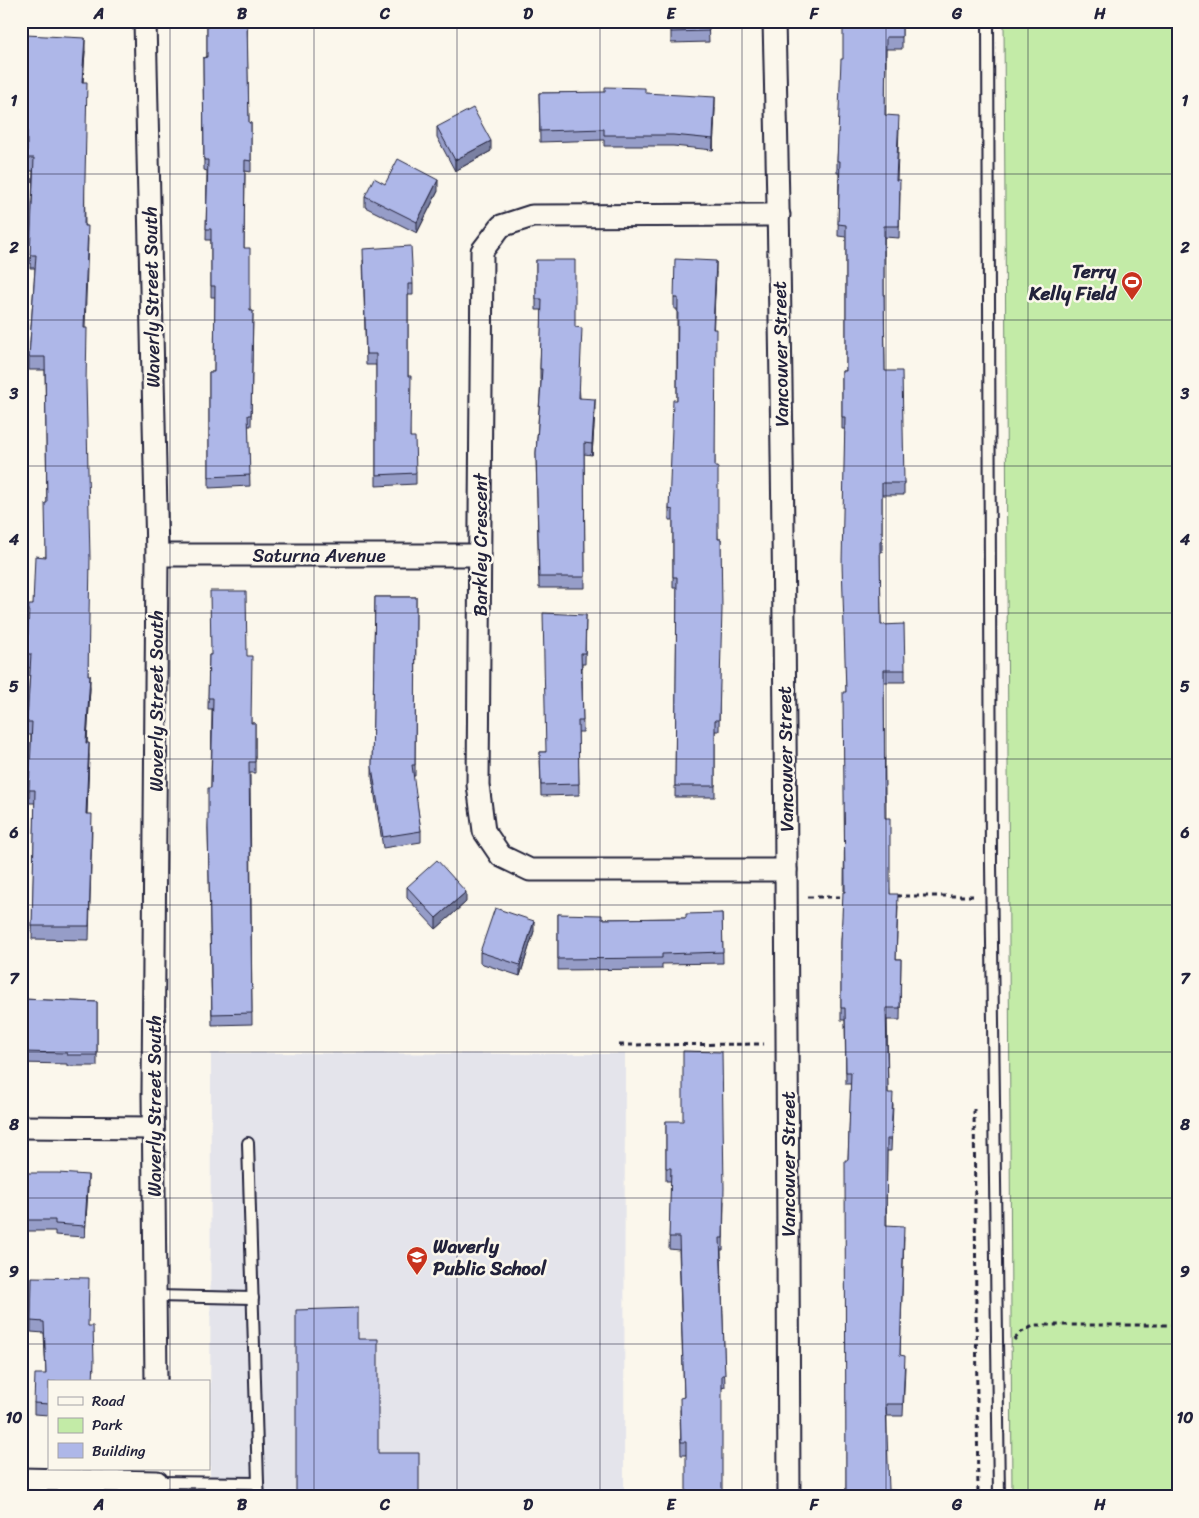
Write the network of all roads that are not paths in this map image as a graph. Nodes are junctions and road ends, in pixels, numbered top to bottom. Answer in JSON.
{"nodes":[{"id":1,"x":145,"y":21,"type":"edge"},
{"id":2,"x":774,"y":21,"type":"edge"},
{"id":3,"x":988,"y":21,"type":"edge"},
{"id":4,"x":779,"y":215,"type":"junction"},
{"id":5,"x":157,"y":555,"type":"junction"},
{"id":6,"x":480,"y":555,"type":"junction"},
{"id":7,"x":786,"y":870,"type":"junction"},
{"id":8,"x":21,"y":1127,"type":"edge"},
{"id":9,"x":153,"y":1128,"type":"junction"},
{"id":10,"x":248,"y":1143,"type":"dead end"},
{"id":11,"x":155,"y":1296,"type":"junction"},
{"id":12,"x":253,"y":1298,"type":"junction"},
{"id":13,"x":156,"y":1380,"type":"edge"},
{"id":14,"x":21,"y":1479,"type":"edge"},
{"id":15,"x":157,"y":1483,"type":"edge"},
{"id":16,"x":258,"y":1483,"type":"junction"},
{"id":17,"x":259,"y":1497,"type":"edge"},
{"id":18,"x":789,"y":1497,"type":"edge"},
{"id":19,"x":999,"y":1497,"type":"edge"}],
"edges":[{"from":1,"to":5,"type":"street","name":"Waverly Street South"},
{"from":2,"to":4,"type":"street","name":"Vancouver Street"},
{"from":3,"to":19,"type":"lane"},
{"from":4,"to":6,"type":"street","name":"Barkley Crescent"},
{"from":4,"to":7,"type":"street","name":"Vancouver Street"},
{"from":5,"to":6,"type":"street","name":"Saturna Avenue"},
{"from":5,"to":9,"type":"street","name":"Waverly Street South"},
{"from":6,"to":7,"type":"street","name":"Barkley Crescent"},
{"from":7,"to":18,"type":"street","name":"Vancouver Street"},
{"from":8,"to":9,"type":"street"},
{"from":9,"to":11,"type":"street","name":"Waverly Street South"},
{"from":10,"to":12,"type":"lane"},
{"from":11,"to":12,"type":"lane"},
{"from":11,"to":13,"type":"street","name":"Waverly Street South"},
{"from":12,"to":16,"type":"lane"},
{"from":14,"to":15,"type":"street"},
{"from":15,"to":16,"type":"lane"},
{"from":16,"to":17,"type":"lane"}]}
